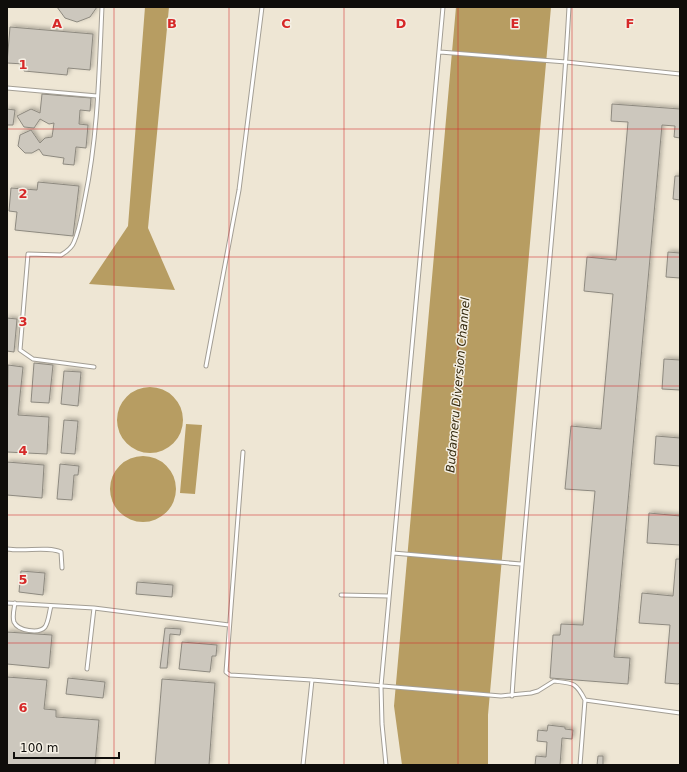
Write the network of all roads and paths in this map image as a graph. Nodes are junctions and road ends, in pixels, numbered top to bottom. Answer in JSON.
{"nodes":[{"id":1,"x":102,"y":7,"type":"edge"},
{"id":2,"x":262,"y":7,"type":"edge"},
{"id":3,"x":443,"y":7,"type":"edge"},
{"id":4,"x":569,"y":7,"type":"edge"},
{"id":5,"x":440,"y":52,"type":"junction"},
{"id":6,"x":566,"y":62,"type":"junction"},
{"id":7,"x":680,"y":74,"type":"edge"},
{"id":8,"x":7,"y":88,"type":"edge"},
{"id":9,"x":97,"y":96,"type":"junction"},
{"id":10,"x":206,"y":366,"type":"dead end"},
{"id":11,"x":94,"y":367,"type":"dead end"},
{"id":12,"x":242,"y":452,"type":"dead end"},
{"id":13,"x":7,"y":549,"type":"edge"},
{"id":14,"x":393,"y":553,"type":"junction"},
{"id":15,"x":521,"y":564,"type":"junction"},
{"id":16,"x":62,"y":568,"type":"dead end"},
{"id":17,"x":341,"y":595,"type":"dead end"},
{"id":18,"x":389,"y":596,"type":"junction"},
{"id":19,"x":7,"y":603,"type":"edge"},
{"id":20,"x":15,"y":603,"type":"junction"},
{"id":21,"x":51,"y":606,"type":"junction"},
{"id":22,"x":94,"y":608,"type":"junction"},
{"id":23,"x":229,"y":625,"type":"junction"},
{"id":24,"x":87,"y":669,"type":"dead end"},
{"id":25,"x":312,"y":680,"type":"junction"},
{"id":26,"x":381,"y":686,"type":"junction"},
{"id":27,"x":512,"y":696,"type":"junction"},
{"id":28,"x":585,"y":700,"type":"junction"},
{"id":29,"x":680,"y":713,"type":"edge"},
{"id":30,"x":303,"y":765,"type":"edge"},
{"id":31,"x":386,"y":765,"type":"edge"},
{"id":32,"x":580,"y":765,"type":"edge"}],
"edges":[{"from":1,"to":9,"type":"lane"},
{"from":2,"to":10,"type":"lane"},
{"from":3,"to":5,"type":"lane"},
{"from":4,"to":6,"type":"lane"},
{"from":5,"to":6,"type":"lane"},
{"from":5,"to":14,"type":"lane"},
{"from":6,"to":7,"type":"lane"},
{"from":6,"to":15,"type":"lane"},
{"from":8,"to":9,"type":"lane"},
{"from":9,"to":11,"type":"lane"},
{"from":12,"to":23,"type":"lane"},
{"from":13,"to":16,"type":"lane"},
{"from":14,"to":15,"type":"lane"},
{"from":14,"to":18,"type":"lane"},
{"from":15,"to":27,"type":"lane"},
{"from":17,"to":18,"type":"lane"},
{"from":18,"to":26,"type":"lane"},
{"from":19,"to":20,"type":"lane"},
{"from":20,"to":21,"type":"lane"},
{"from":20,"to":21,"type":"lane"},
{"from":21,"to":22,"type":"lane"},
{"from":22,"to":23,"type":"lane"},
{"from":22,"to":24,"type":"lane"},
{"from":23,"to":25,"type":"lane"},
{"from":25,"to":26,"type":"lane"},
{"from":25,"to":30,"type":"lane"},
{"from":26,"to":27,"type":"lane"},
{"from":26,"to":31,"type":"lane"},
{"from":27,"to":28,"type":"lane"},
{"from":28,"to":29,"type":"lane"},
{"from":28,"to":32,"type":"lane"}]}
